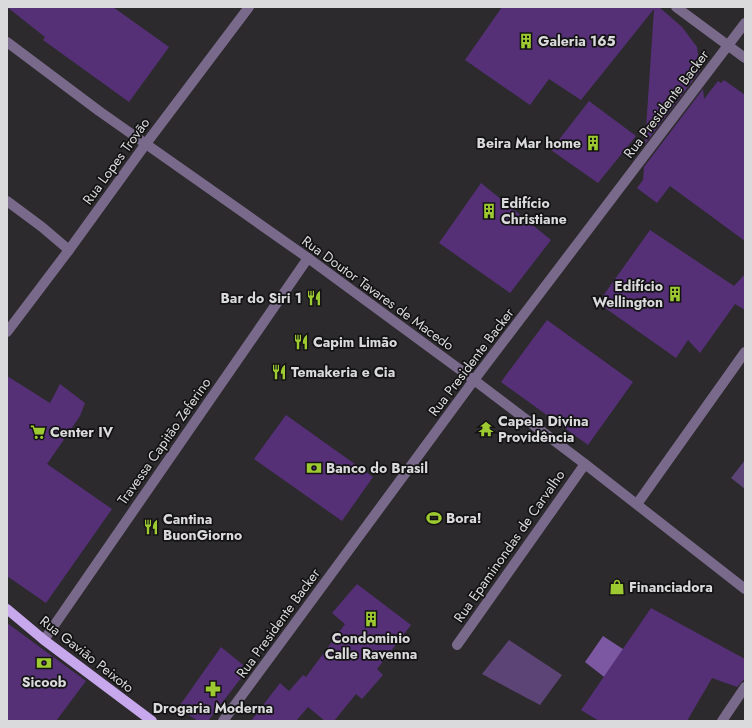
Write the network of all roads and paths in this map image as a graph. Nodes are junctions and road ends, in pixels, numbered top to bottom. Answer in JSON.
{"nodes":[{"id":1,"x":249,"y":7,"type":"edge"},
{"id":2,"x":676,"y":7,"type":"edge"},
{"id":3,"x":745,"y":23,"type":"edge"},
{"id":4,"x":7,"y":42,"type":"edge"},
{"id":5,"x":728,"y":45,"type":"junction"},
{"id":6,"x":745,"y":58,"type":"edge"},
{"id":7,"x":145,"y":144,"type":"junction"},
{"id":8,"x":7,"y":201,"type":"edge"},
{"id":9,"x":69,"y":250,"type":"junction"},
{"id":10,"x":308,"y":258,"type":"junction"},
{"id":11,"x":7,"y":332,"type":"edge"},
{"id":12,"x":745,"y":352,"type":"edge"},
{"id":13,"x":474,"y":380,"type":"junction"},
{"id":14,"x":585,"y":464,"type":"junction"},
{"id":15,"x":637,"y":504,"type":"junction"},
{"id":16,"x":745,"y":588,"type":"edge"},
{"id":17,"x":7,"y":609,"type":"edge"},
{"id":18,"x":44,"y":640,"type":"junction"},
{"id":19,"x":457,"y":644,"type":"dead end"},
{"id":20,"x":745,"y":688,"type":"edge"},
{"id":21,"x":152,"y":721,"type":"edge"},
{"id":22,"x":223,"y":721,"type":"edge"},
{"id":23,"x":722,"y":721,"type":"edge"}],
"edges":[{"from":1,"to":7,"type":"street","name":"Rua Lopes Trovão"},
{"from":2,"to":5,"type":"street"},
{"from":3,"to":5,"type":"street","name":"Rua Presidente Backer"},
{"from":4,"to":7,"type":"street","name":"Rua Doutor Tavares de Macedo"},
{"from":5,"to":6,"type":"street"},
{"from":5,"to":13,"type":"street","name":"Rua Presidente Backer"},
{"from":7,"to":9,"type":"street","name":"Rua Lopes Trovão"},
{"from":7,"to":10,"type":"street","name":"Rua Doutor Tavares de Macedo"},
{"from":8,"to":9,"type":"street"},
{"from":9,"to":11,"type":"street","name":"Rua Lopes Trovão"},
{"from":10,"to":13,"type":"street","name":"Rua Doutor Tavares de Macedo"},
{"from":10,"to":18,"type":"street","name":"Travessa Capitão Zeferino"},
{"from":12,"to":15,"type":"street"},
{"from":13,"to":14,"type":"street","name":"Rua Doutor Tavares de Macedo"},
{"from":13,"to":22,"type":"street","name":"Rua Presidente Backer"},
{"from":14,"to":15,"type":"street","name":"Rua Doutor Tavares de Macedo"},
{"from":14,"to":19,"type":"street","name":"Rua Epaminondas de Carvalho"},
{"from":15,"to":16,"type":"street","name":"Rua Doutor Tavares de Macedo"},
{"from":17,"to":18,"type":"main road","name":"Rua Gavião Peixoto"},
{"from":18,"to":21,"type":"main road","name":"Rua Gavião Peixoto"},
{"from":20,"to":23,"type":"street"}]}
